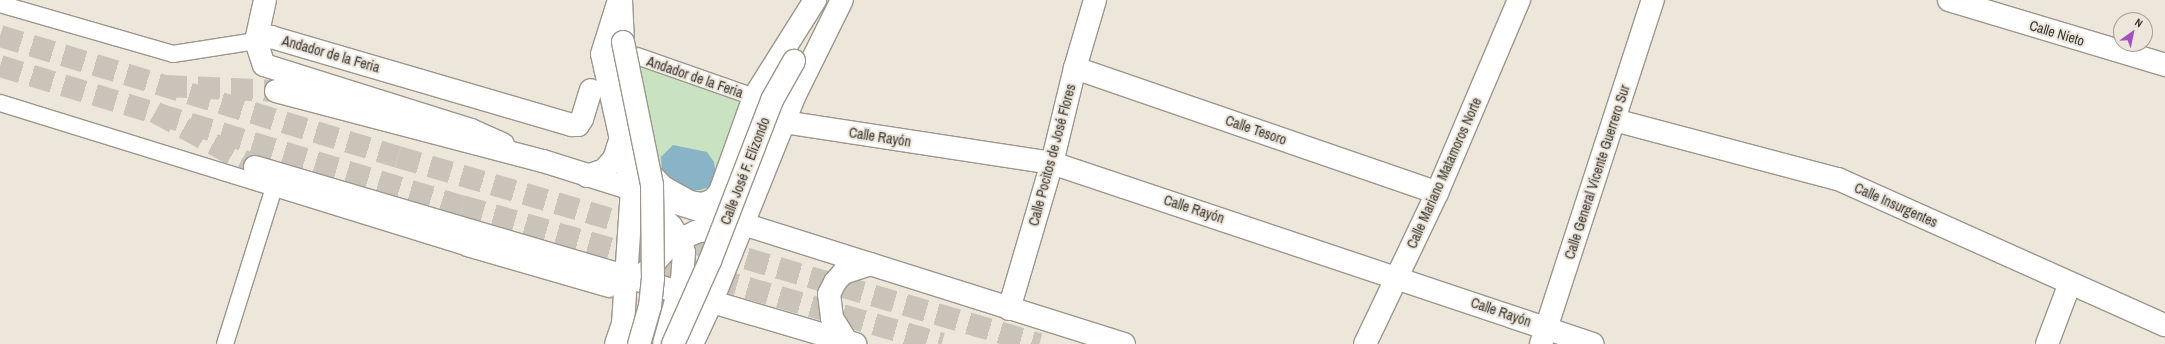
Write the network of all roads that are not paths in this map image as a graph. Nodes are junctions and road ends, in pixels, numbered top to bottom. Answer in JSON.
{"nodes":[{"id":1,"x":265,"y":0,"type":"edge"},
{"id":2,"x":620,"y":0,"type":"edge"},
{"id":3,"x":815,"y":0,"type":"edge"},
{"id":4,"x":823,"y":0,"type":"edge"},
{"id":5,"x":842,"y":0,"type":"edge"},
{"id":6,"x":1095,"y":0,"type":"edge"},
{"id":7,"x":1519,"y":0,"type":"edge"},
{"id":8,"x":1653,"y":0,"type":"edge"},
{"id":9,"x":1949,"y":0,"type":"edge"},
{"id":10,"x":0,"y":4,"type":"edge"},
{"id":11,"x":256,"y":41,"type":"junction"},
{"id":12,"x":630,"y":49,"type":"junction"},
{"id":13,"x":2165,"y":65,"type":"edge"},
{"id":14,"x":1075,"y":68,"type":"junction"},
{"id":15,"x":591,"y":90,"type":"dead end"},
{"id":16,"x":276,"y":91,"type":"tunnel mouth"},
{"id":17,"x":754,"y":98,"type":"junction"},
{"id":18,"x":0,"y":103,"type":"edge"},
{"id":19,"x":1614,"y":120,"type":"junction"},
{"id":20,"x":784,"y":122,"type":"junction"},
{"id":21,"x":621,"y":137,"type":"junction"},
{"id":22,"x":543,"y":161,"type":"junction"},
{"id":23,"x":1052,"y":162,"type":"junction"},
{"id":24,"x":255,"y":167,"type":"tunnel mouth"},
{"id":25,"x":587,"y":176,"type":"junction"},
{"id":26,"x":274,"y":188,"type":"junction"},
{"id":27,"x":632,"y":189,"type":"junction"},
{"id":28,"x":1437,"y":192,"type":"junction"},
{"id":29,"x":743,"y":225,"type":"junction"},
{"id":30,"x":680,"y":240,"type":"junction"},
{"id":31,"x":870,"y":264,"type":"junction"},
{"id":32,"x":590,"y":266,"type":"junction"},
{"id":33,"x":1396,"y":277,"type":"junction"},
{"id":34,"x":633,"y":278,"type":"junction"},
{"id":35,"x":2070,"y":283,"type":"junction"},
{"id":36,"x":609,"y":289,"type":"junction"},
{"id":37,"x":678,"y":292,"type":"junction"},
{"id":38,"x":712,"y":301,"type":"junction"},
{"id":39,"x":1009,"y":309,"type":"junction"},
{"id":40,"x":622,"y":324,"type":"junction"},
{"id":41,"x":2165,"y":325,"type":"edge"},
{"id":42,"x":1543,"y":336,"type":"edge"},
{"id":43,"x":851,"y":343,"type":"edge"},
{"id":44,"x":225,"y":344,"type":"edge"},
{"id":45,"x":616,"y":344,"type":"edge"},
{"id":46,"x":639,"y":344,"type":"edge"},
{"id":47,"x":664,"y":344,"type":"edge"},
{"id":48,"x":673,"y":344,"type":"edge"},
{"id":49,"x":692,"y":344,"type":"edge"},
{"id":50,"x":1124,"y":344,"type":"edge"},
{"id":51,"x":1365,"y":344,"type":"edge"},
{"id":52,"x":1593,"y":344,"type":"edge"},
{"id":53,"x":2047,"y":344,"type":"edge"}],
"edges":[{"from":1,"to":11,"type":"street"},
{"from":2,"to":12,"type":"street"},
{"from":2,"to":21,"type":"street"},
{"from":3,"to":17,"type":"street"},
{"from":4,"to":48,"type":"street","name":"Calle José F. Elizondo","bridge":true},
{"from":5,"to":20,"type":"street"},
{"from":6,"to":14,"type":"street","name":"Calle Pocitos de José Flores"},
{"from":7,"to":28,"type":"street","name":"Calle Mariano Matamoros Norte"},
{"from":8,"to":19,"type":"street","name":"Calle General Vicente Guerrero Sur"},
{"from":9,"to":13,"type":"street","name":"Calle Nieto"},
{"from":10,"to":11,"type":"street","name":"Andador de la Feria"},
{"from":11,"to":15,"type":"street","name":"Andador de la Feria"},
{"from":11,"to":22,"type":"street"},
{"from":12,"to":17,"type":"street","name":"Andador de la Feria"},
{"from":12,"to":46,"type":"street","bridge":true},
{"from":14,"to":23,"type":"street","name":"Calle Pocitos de José Flores"},
{"from":14,"to":28,"type":"street","name":"Calle Tesoro"},
{"from":16,"to":22,"type":"street"},
{"from":17,"to":21,"type":"street"},
{"from":18,"to":26,"type":"street"},
{"from":19,"to":35,"type":"street","name":"Calle Insurgentes"},
{"from":19,"to":42,"type":"street","name":"Calle General Vicente Guerrero Sur"},
{"from":20,"to":23,"type":"street","name":"Calle Rayón"},
{"from":20,"to":29,"type":"street"},
{"from":21,"to":25,"type":"street"},
{"from":21,"to":27,"type":"street"},
{"from":22,"to":25,"type":"street"},
{"from":23,"to":33,"type":"street","name":"Calle Rayón"},
{"from":23,"to":39,"type":"street","name":"Calle Pocitos de José Flores"},
{"from":24,"to":32,"type":"street"},
{"from":25,"to":27,"type":"street"},
{"from":26,"to":36,"type":"street"},
{"from":26,"to":44,"type":"street"},
{"from":27,"to":29,"type":"street"},
{"from":27,"to":30,"type":"street"},
{"from":27,"to":34,"type":"street"},
{"from":28,"to":33,"type":"street","name":"Calle Mariano Matamoros Norte"},
{"from":29,"to":30,"type":"street"},
{"from":29,"to":31,"type":"street"},
{"from":29,"to":38,"type":"street"},
{"from":30,"to":34,"type":"street"},
{"from":30,"to":37,"type":"street"},
{"from":31,"to":39,"type":"street"},
{"from":31,"to":43,"type":"street"},
{"from":32,"to":34,"type":"street"},
{"from":32,"to":36,"type":"street"},
{"from":33,"to":42,"type":"street","name":"Calle Rayón"},
{"from":33,"to":51,"type":"street","name":"Calle Mariano Matamoros Norte"},
{"from":34,"to":37,"type":"street"},
{"from":34,"to":40,"type":"street"},
{"from":35,"to":41,"type":"street","name":"Calle Insurgentes"},
{"from":35,"to":53,"type":"street"},
{"from":36,"to":40,"type":"street"},
{"from":37,"to":38,"type":"street"},
{"from":37,"to":47,"type":"street"},
{"from":38,"to":43,"type":"street"},
{"from":38,"to":49,"type":"street"},
{"from":39,"to":50,"type":"street"},
{"from":40,"to":45,"type":"street"},
{"from":42,"to":52,"type":"street","name":"Calle Rayón"}]}
